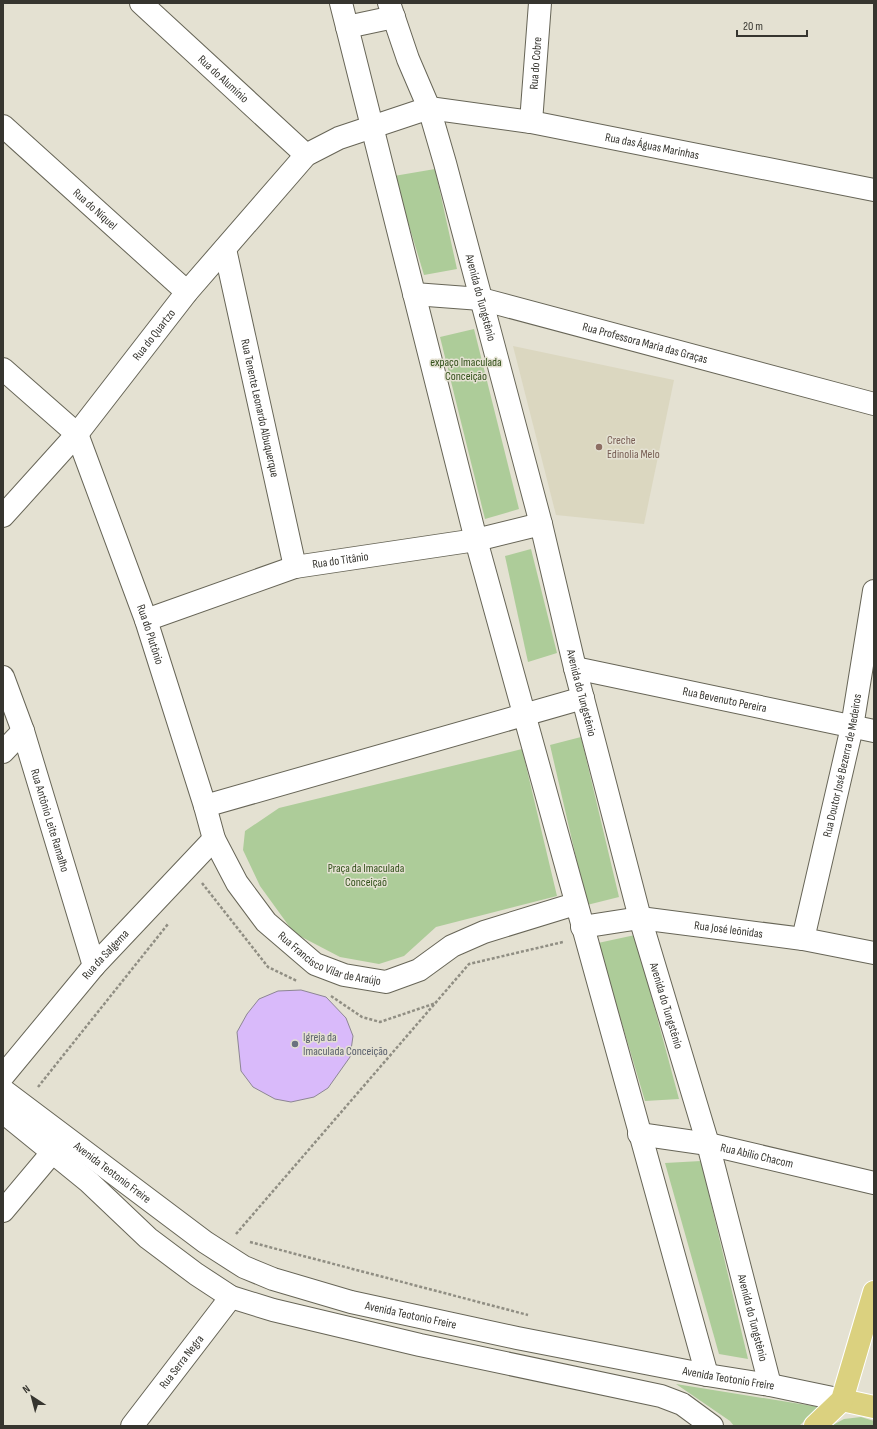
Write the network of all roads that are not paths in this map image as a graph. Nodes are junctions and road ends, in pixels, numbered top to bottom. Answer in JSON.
{"nodes":[{"id":1,"x":141,"y":3,"type":"edge"},
{"id":2,"x":341,"y":3,"type":"edge"},
{"id":3,"x":540,"y":3,"type":"edge"},
{"id":4,"x":392,"y":10,"type":"edge"},
{"id":5,"x":347,"y":27,"type":"junction"},
{"id":6,"x":429,"y":108,"type":"junction"},
{"id":7,"x":531,"y":122,"type":"junction"},
{"id":8,"x":3,"y":126,"type":"edge"},
{"id":9,"x":372,"y":128,"type":"junction"},
{"id":10,"x":306,"y":155,"type":"junction"},
{"id":11,"x":874,"y":190,"type":"edge"},
{"id":12,"x":225,"y":249,"type":"junction"},
{"id":13,"x":187,"y":292,"type":"junction"},
{"id":14,"x":414,"y":294,"type":"junction"},
{"id":15,"x":480,"y":299,"type":"junction"},
{"id":16,"x":3,"y":369,"type":"edge"},
{"id":17,"x":874,"y":404,"type":"edge"},
{"id":18,"x":77,"y":434,"type":"junction"},
{"id":19,"x":3,"y":516,"type":"edge"},
{"id":20,"x":541,"y":524,"type":"junction"},
{"id":21,"x":476,"y":540,"type":"junction"},
{"id":22,"x":295,"y":567,"type":"junction"},
{"id":23,"x":874,"y":591,"type":"edge"},
{"id":24,"x":146,"y":620,"type":"junction"},
{"id":25,"x":575,"y":668,"type":"junction"},
{"id":26,"x":3,"y":677,"type":"edge"},
{"id":27,"x":583,"y":698,"type":"junction"},
{"id":28,"x":523,"y":716,"type":"junction"},
{"id":29,"x":852,"y":728,"type":"junction"},
{"id":30,"x":23,"y":731,"type":"junction"},
{"id":31,"x":874,"y":731,"type":"edge"},
{"id":32,"x":3,"y":752,"type":"edge"},
{"id":33,"x":205,"y":806,"type":"junction"},
{"id":34,"x":214,"y":839,"type":"junction"},
{"id":35,"x":576,"y":904,"type":"junction"},
{"id":36,"x":640,"y":918,"type":"junction"},
{"id":37,"x":574,"y":934,"type":"junction"},
{"id":38,"x":803,"y":939,"type":"junction"},
{"id":39,"x":874,"y":953,"type":"edge"},
{"id":40,"x":94,"y":966,"type":"junction"},
{"id":41,"x":3,"y":1076,"type":"edge"},
{"id":42,"x":3,"y":1090,"type":"edge"},
{"id":43,"x":3,"y":1112,"type":"edge"},
{"id":44,"x":639,"y":1134,"type":"junction"},
{"id":45,"x":59,"y":1144,"type":"junction"},
{"id":46,"x":708,"y":1144,"type":"junction"},
{"id":47,"x":874,"y":1183,"type":"edge"},
{"id":48,"x":3,"y":1212,"type":"edge"},
{"id":49,"x":874,"y":1292,"type":"edge"},
{"id":50,"x":231,"y":1297,"type":"junction"},
{"id":51,"x":498,"y":1334,"type":"junction"},
{"id":52,"x":491,"y":1360,"type":"junction"},
{"id":53,"x":706,"y":1375,"type":"junction"},
{"id":54,"x":770,"y":1385,"type":"junction"},
{"id":55,"x":842,"y":1400,"type":"junction"},
{"id":56,"x":874,"y":1407,"type":"edge"},
{"id":57,"x":132,"y":1426,"type":"edge"},
{"id":58,"x":712,"y":1426,"type":"edge"},
{"id":59,"x":814,"y":1426,"type":"edge"}],
"edges":[{"from":1,"to":10,"type":"street","name":"Rua do Alumínio"},
{"from":2,"to":5,"type":"street"},
{"from":3,"to":7,"type":"street","name":"Rua do Cobre"},
{"from":4,"to":5,"type":"street"},
{"from":4,"to":6,"type":"street","name":"Avenida do Tungstênio"},
{"from":5,"to":9,"type":"street"},
{"from":6,"to":7,"type":"street","name":"Rua das Águas Marinhas"},
{"from":6,"to":9,"type":"street"},
{"from":6,"to":15,"type":"street","name":"Avenida do Tungstênio"},
{"from":7,"to":11,"type":"street","name":"Rua das Águas Marinhas"},
{"from":8,"to":13,"type":"street","name":"Rua do Níquel"},
{"from":9,"to":10,"type":"street"},
{"from":9,"to":14,"type":"street"},
{"from":10,"to":12,"type":"street","name":"Rua do Quartzo"},
{"from":12,"to":13,"type":"street","name":"Rua do Quartzo"},
{"from":12,"to":22,"type":"street","name":"Rua Tenente Leonardo Albuquerque"},
{"from":13,"to":18,"type":"street","name":"Rua do Quartzo"},
{"from":14,"to":15,"type":"street","name":"Rua Professora Maria das Graças"},
{"from":14,"to":21,"type":"street"},
{"from":15,"to":17,"type":"street","name":"Rua Professora Maria das Graças"},
{"from":15,"to":20,"type":"street","name":"Avenida do Tungstênio"},
{"from":16,"to":18,"type":"street"},
{"from":18,"to":19,"type":"street","name":"Rua do Quartzo"},
{"from":18,"to":24,"type":"street","name":"Rua do Plutônio"},
{"from":20,"to":21,"type":"street","name":"Rua do Titânio"},
{"from":20,"to":25,"type":"street","name":"Avenida do Tungstênio"},
{"from":21,"to":22,"type":"street","name":"Rua do Titânio"},
{"from":21,"to":28,"type":"street"},
{"from":22,"to":24,"type":"street","name":"Rua do Titânio"},
{"from":23,"to":29,"type":"street","name":"Rua Doutor José Bezerra de Medeiros"},
{"from":24,"to":33,"type":"street","name":"Rua do Plutônio"},
{"from":25,"to":27,"type":"street","name":"Avenida do Tungstênio"},
{"from":25,"to":29,"type":"street","name":"Rua Bevenuto Pereira"},
{"from":26,"to":30,"type":"street","name":"Rua Antônio Leite Ramalho"},
{"from":27,"to":28,"type":"street"},
{"from":27,"to":36,"type":"street","name":"Avenida do Tungstênio"},
{"from":28,"to":33,"type":"street"},
{"from":28,"to":35,"type":"street"},
{"from":29,"to":31,"type":"street","name":"Rua Bevenuto Pereira"},
{"from":29,"to":38,"type":"street","name":"Rua Doutor José Bezerra de Medeiros"},
{"from":30,"to":32,"type":"street"},
{"from":30,"to":40,"type":"street","name":"Rua Antônio Leite Ramalho"},
{"from":33,"to":34,"type":"street","name":"Rua do Plutônio"},
{"from":34,"to":35,"type":"street","name":"Rua Francisco Vilar de Araújo"},
{"from":34,"to":40,"type":"street","name":"Rua da Salgema"},
{"from":35,"to":37,"type":"street"},
{"from":36,"to":37,"type":"street","name":"Rua José leônidas"},
{"from":36,"to":38,"type":"street","name":"Rua José leônidas"},
{"from":36,"to":46,"type":"street","name":"Avenida do Tungstênio"},
{"from":37,"to":44,"type":"street"},
{"from":38,"to":39,"type":"street","name":"Rua José leônidas"},
{"from":40,"to":41,"type":"street","name":"Rua da Salgema"},
{"from":42,"to":45,"type":"street","name":"Avenida Teotonio Freire"},
{"from":43,"to":45,"type":"street","name":"Avenida Teotonio Freire"},
{"from":44,"to":46,"type":"street","name":"Rua Abílio Chacom"},
{"from":44,"to":53,"type":"street"},
{"from":45,"to":48,"type":"street"},
{"from":45,"to":50,"type":"street","name":"Avenida Teotonio Freire"},
{"from":45,"to":51,"type":"street","name":"Avenida Teotonio Freire"},
{"from":46,"to":47,"type":"street","name":"Rua Abílio Chacom"},
{"from":46,"to":54,"type":"street","name":"Avenida do Tungstênio"},
{"from":49,"to":55,"type":"main road"},
{"from":50,"to":52,"type":"street","name":"Avenida Teotonio Freire"},
{"from":50,"to":57,"type":"street","name":"Rua Serra Negra"},
{"from":51,"to":52,"type":"street"},
{"from":51,"to":53,"type":"street","name":"Avenida Teotonio Freire"},
{"from":52,"to":58,"type":"street","name":"Avenida Teotonio Freire"},
{"from":53,"to":54,"type":"street","name":"Avenida Teotonio Freire"},
{"from":54,"to":55,"type":"street","name":"Avenida Teotonio Freire"},
{"from":55,"to":56,"type":"main road","name":"Avenida Teotonio Freire"},
{"from":55,"to":59,"type":"main road"}]}
